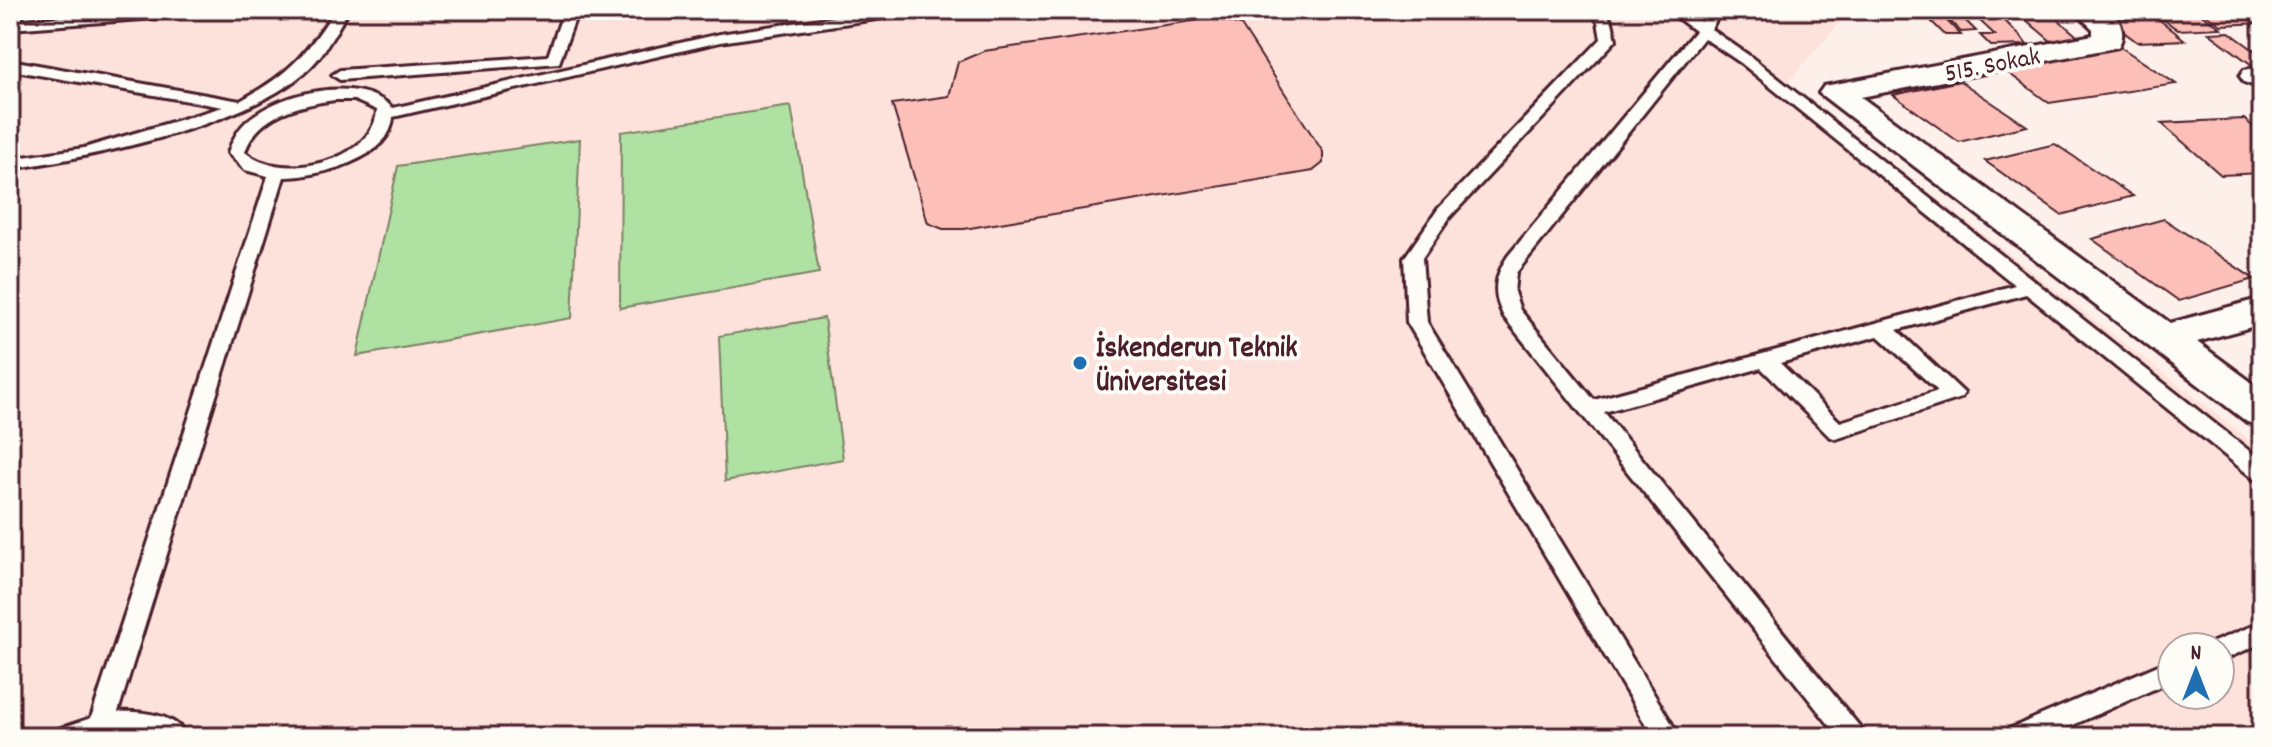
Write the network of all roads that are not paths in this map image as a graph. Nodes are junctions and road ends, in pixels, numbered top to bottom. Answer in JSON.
{"nodes":[{"id":1,"x":38,"y":10,"type":"edge"},
{"id":2,"x":208,"y":10,"type":"edge"},
{"id":3,"x":342,"y":10,"type":"edge"},
{"id":4,"x":571,"y":10,"type":"edge"},
{"id":5,"x":910,"y":10,"type":"edge"},
{"id":6,"x":1596,"y":10,"type":"edge"},
{"id":7,"x":1674,"y":10,"type":"edge"},
{"id":8,"x":1715,"y":10,"type":"edge"},
{"id":9,"x":2087,"y":10,"type":"edge"},
{"id":10,"x":18,"y":24,"type":"edge"},
{"id":11,"x":1704,"y":29,"type":"junction"},
{"id":12,"x":10,"y":65,"type":"edge"},
{"id":13,"x":340,"y":75,"type":"dead end"},
{"id":14,"x":242,"y":106,"type":"junction"},
{"id":15,"x":274,"y":112,"type":"junction"},
{"id":16,"x":387,"y":114,"type":"junction"},
{"id":17,"x":10,"y":164,"type":"edge"},
{"id":18,"x":277,"y":173,"type":"junction"},
{"id":19,"x":2026,"y":288,"type":"junction"},
{"id":20,"x":2262,"y":311,"type":"edge"},
{"id":21,"x":1882,"y":328,"type":"junction"},
{"id":22,"x":2164,"y":338,"type":"junction"},
{"id":23,"x":1765,"y":360,"type":"junction"},
{"id":24,"x":1589,"y":409,"type":"junction"},
{"id":25,"x":2262,"y":411,"type":"edge"},
{"id":26,"x":2262,"y":473,"type":"edge"},
{"id":27,"x":2262,"y":632,"type":"edge"},
{"id":28,"x":2236,"y":643,"type":"edge"},
{"id":29,"x":2156,"y":677,"type":"edge"},
{"id":30,"x":101,"y":726,"type":"junction"},
{"id":31,"x":67,"y":737,"type":"edge"},
{"id":32,"x":174,"y":737,"type":"edge"},
{"id":33,"x":1667,"y":737,"type":"edge"},
{"id":34,"x":1855,"y":737,"type":"edge"},
{"id":35,"x":2018,"y":737,"type":"edge"}],
"edges":[{"from":1,"to":10,"type":"lane"},
{"from":2,"to":10,"type":"lane"},
{"from":3,"to":14,"type":"lane"},
{"from":4,"to":13,"type":"lane"},
{"from":5,"to":16,"type":"lane"},
{"from":6,"to":33,"type":"lane"},
{"from":7,"to":11,"type":"lane"},
{"from":8,"to":11,"type":"lane"},
{"from":9,"to":22,"type":"street","name":"515. Sokak"},
{"from":11,"to":19,"type":"lane"},
{"from":11,"to":24,"type":"lane"},
{"from":12,"to":14,"type":"lane"},
{"from":14,"to":15,"type":"lane"},
{"from":14,"to":17,"type":"lane"},
{"from":15,"to":16,"type":"lane"},
{"from":15,"to":18,"type":"lane"},
{"from":16,"to":18,"type":"lane"},
{"from":18,"to":30,"type":"lane"},
{"from":19,"to":21,"type":"lane"},
{"from":19,"to":26,"type":"lane"},
{"from":20,"to":22,"type":"street"},
{"from":21,"to":23,"type":"lane"},
{"from":21,"to":23,"type":"lane"},
{"from":22,"to":25,"type":"street"},
{"from":23,"to":24,"type":"lane"},
{"from":24,"to":34,"type":"lane"},
{"from":27,"to":28,"type":"lane"},
{"from":29,"to":35,"type":"lane"},
{"from":30,"to":31,"type":"lane"},
{"from":30,"to":32,"type":"lane"}]}
